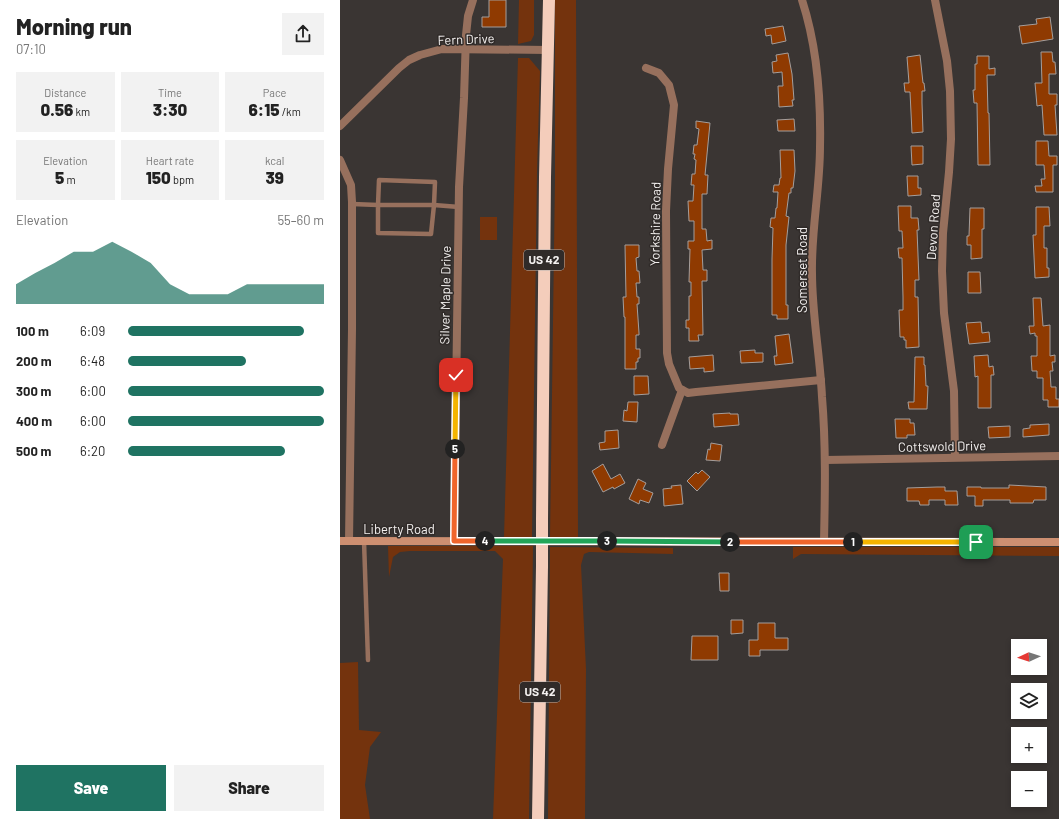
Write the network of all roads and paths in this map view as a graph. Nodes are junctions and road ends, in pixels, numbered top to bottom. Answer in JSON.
{"nodes":[{"id":1,"x":473,"y":0,"type":"edge"},
{"id":2,"x":549,"y":0,"type":"edge"},
{"id":3,"x":802,"y":0,"type":"edge"},
{"id":4,"x":935,"y":0,"type":"edge"},
{"id":5,"x":466,"y":49,"type":"junction"},
{"id":6,"x":548,"y":50,"type":"junction"},
{"id":7,"x":646,"y":68,"type":"dead end"},
{"id":8,"x":340,"y":126,"type":"edge"},
{"id":9,"x":340,"y":160,"type":"edge"},
{"id":10,"x":352,"y":204,"type":"junction"},
{"id":11,"x":378,"y":205,"type":"junction"},
{"id":12,"x":434,"y":205,"type":"junction"},
{"id":13,"x":458,"y":207,"type":"junction"},
{"id":14,"x":821,"y":380,"type":"junction"},
{"id":15,"x":682,"y":390,"type":"junction"},
{"id":16,"x":662,"y":445,"type":"dead end"},
{"id":17,"x":1059,"y":456,"type":"edge"},
{"id":18,"x":955,"y":457,"type":"junction"},
{"id":19,"x":825,"y":460,"type":"junction"},
{"id":20,"x":340,"y":541,"type":"edge"},
{"id":21,"x":349,"y":541,"type":"junction"},
{"id":22,"x":364,"y":541,"type":"junction"},
{"id":23,"x":454,"y":541,"type":"junction"},
{"id":24,"x":824,"y":542,"type":"junction"},
{"id":25,"x":1059,"y":542,"type":"edge"},
{"id":26,"x":368,"y":660,"type":"dead end"},
{"id":27,"x":538,"y":819,"type":"edge"}],
"edges":[{"from":1,"to":5,"type":"street","name":"Silver Maple Drive"},
{"from":2,"to":6,"type":"highway","number":"US 42"},
{"from":3,"to":14,"type":"street","name":"Somerset Road"},
{"from":4,"to":18,"type":"street","name":"Devon Road"},
{"from":5,"to":6,"type":"street","name":"Fern Drive"},
{"from":5,"to":8,"type":"street","name":"Fern Drive"},
{"from":5,"to":13,"type":"street","name":"Silver Maple Drive"},
{"from":6,"to":27,"type":"highway","number":"US 42","bridge":true},
{"from":7,"to":15,"type":"street","name":"Yorkshire Road"},
{"from":9,"to":10,"type":"street"},
{"from":10,"to":11,"type":"lane"},
{"from":10,"to":21,"type":"street"},
{"from":11,"to":12,"type":"lane"},
{"from":11,"to":12,"type":"lane"},
{"from":11,"to":12,"type":"lane"},
{"from":12,"to":13,"type":"lane"},
{"from":13,"to":23,"type":"street","name":"Silver Maple Drive"},
{"from":14,"to":15,"type":"street"},
{"from":14,"to":19,"type":"street","name":"Somerset Road"},
{"from":15,"to":16,"type":"street"},
{"from":17,"to":18,"type":"street","name":"Cottswold Drive"},
{"from":18,"to":19,"type":"street","name":"Cottswold Drive"},
{"from":19,"to":24,"type":"street","name":"Somerset Road"},
{"from":20,"to":21,"type":"street","name":"Liberty Road"},
{"from":21,"to":22,"type":"street","name":"Liberty Road"},
{"from":22,"to":23,"type":"street","name":"Liberty Road"},
{"from":22,"to":26,"type":"lane"},
{"from":23,"to":24,"type":"street","name":"Liberty Road"},
{"from":24,"to":25,"type":"street","name":"Liberty Road"}]}
